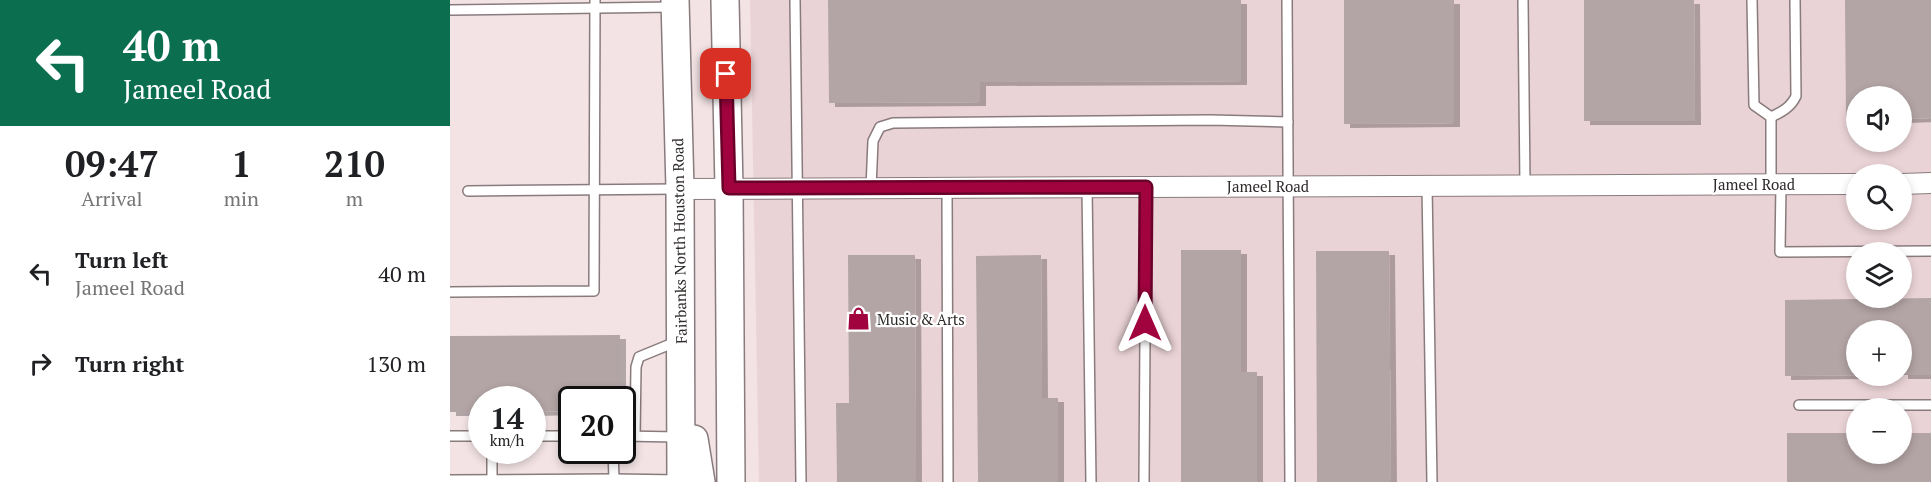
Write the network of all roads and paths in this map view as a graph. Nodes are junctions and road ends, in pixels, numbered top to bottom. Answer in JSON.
{"nodes":[{"id":1,"x":725,"y":0,"type":"edge"},
{"id":2,"x":795,"y":0,"type":"edge"},
{"id":3,"x":1287,"y":0,"type":"edge"},
{"id":4,"x":1523,"y":0,"type":"edge"},
{"id":5,"x":1752,"y":0,"type":"edge"},
{"id":6,"x":1796,"y":0,"type":"edge"},
{"id":7,"x":675,"y":3,"type":"edge"},
{"id":8,"x":595,"y":4,"type":"edge"},
{"id":9,"x":450,"y":10,"type":"edge"},
{"id":10,"x":1771,"y":117,"type":"junction"},
{"id":11,"x":1288,"y":122,"type":"junction"},
{"id":12,"x":1931,"y":183,"type":"edge"},
{"id":13,"x":1776,"y":184,"type":"junction"},
{"id":14,"x":1846,"y":184,"type":"edge"},
{"id":15,"x":1912,"y":184,"type":"edge"},
{"id":16,"x":1525,"y":185,"type":"junction"},
{"id":17,"x":1288,"y":186,"type":"junction"},
{"id":18,"x":1427,"y":186,"type":"junction"},
{"id":19,"x":1087,"y":187,"type":"junction"},
{"id":20,"x":1146,"y":187,"type":"junction"},
{"id":21,"x":729,"y":188,"type":"junction"},
{"id":22,"x":798,"y":188,"type":"junction"},
{"id":23,"x":871,"y":188,"type":"junction"},
{"id":24,"x":947,"y":188,"type":"junction"},
{"id":25,"x":680,"y":189,"type":"junction"},
{"id":26,"x":594,"y":190,"type":"junction"},
{"id":27,"x":468,"y":191,"type":"dead end"},
{"id":28,"x":1931,"y":250,"type":"edge"},
{"id":29,"x":450,"y":292,"type":"edge"},
{"id":30,"x":680,"y":340,"type":"junction"},
{"id":31,"x":636,"y":386,"type":"edge"},
{"id":32,"x":1799,"y":405,"type":"dead end"},
{"id":33,"x":1931,"y":405,"type":"edge"},
{"id":34,"x":450,"y":436,"type":"edge"},
{"id":35,"x":468,"y":436,"type":"edge"},
{"id":36,"x":636,"y":436,"type":"edge"},
{"id":37,"x":681,"y":438,"type":"junction"},
{"id":38,"x":492,"y":464,"type":"edge"},
{"id":39,"x":614,"y":464,"type":"edge"},
{"id":40,"x":614,"y":478,"type":"junction"},
{"id":41,"x":450,"y":480,"type":"edge"},
{"id":42,"x":492,"y":481,"type":"edge"},
{"id":43,"x":687,"y":481,"type":"edge"},
{"id":44,"x":731,"y":482,"type":"edge"},
{"id":45,"x":801,"y":482,"type":"edge"},
{"id":46,"x":948,"y":482,"type":"edge"},
{"id":47,"x":1091,"y":482,"type":"edge"},
{"id":48,"x":1144,"y":482,"type":"edge"},
{"id":49,"x":1290,"y":482,"type":"edge"},
{"id":50,"x":1432,"y":482,"type":"edge"}],
"edges":[{"from":1,"to":21,"type":"main road"},
{"from":2,"to":22,"type":"lane"},
{"from":3,"to":11,"type":"lane"},
{"from":4,"to":16,"type":"lane"},
{"from":5,"to":10,"type":"lane"},
{"from":6,"to":10,"type":"lane"},
{"from":7,"to":8,"type":"lane"},
{"from":7,"to":25,"type":"main road","name":"Fairbanks North Houston Road"},
{"from":8,"to":9,"type":"lane"},
{"from":8,"to":26,"type":"lane"},
{"from":10,"to":13,"type":"lane"},
{"from":11,"to":17,"type":"lane"},
{"from":11,"to":23,"type":"lane"},
{"from":12,"to":15,"type":"street"},
{"from":13,"to":14,"type":"street","name":"Jameel Road"},
{"from":13,"to":16,"type":"street","name":"Jameel Road"},
{"from":13,"to":28,"type":"lane"},
{"from":16,"to":18,"type":"street","name":"Jameel Road"},
{"from":17,"to":18,"type":"street","name":"Jameel Road"},
{"from":17,"to":20,"type":"street","name":"Jameel Road"},
{"from":17,"to":49,"type":"lane"},
{"from":18,"to":50,"type":"lane"},
{"from":19,"to":20,"type":"street","name":"Jameel Road"},
{"from":19,"to":24,"type":"street","name":"Jameel Road"},
{"from":19,"to":47,"type":"lane"},
{"from":20,"to":48,"type":"lane"},
{"from":21,"to":22,"type":"street","name":"Jameel Road"},
{"from":21,"to":25,"type":"street","name":"Jameel Road"},
{"from":21,"to":44,"type":"main road"},
{"from":22,"to":23,"type":"street","name":"Jameel Road"},
{"from":22,"to":45,"type":"lane"},
{"from":23,"to":24,"type":"street","name":"Jameel Road"},
{"from":24,"to":46,"type":"lane"},
{"from":25,"to":26,"type":"lane"},
{"from":25,"to":30,"type":"main road","name":"Fairbanks North Houston Road"},
{"from":26,"to":27,"type":"lane"},
{"from":26,"to":29,"type":"lane"},
{"from":30,"to":31,"type":"lane"},
{"from":30,"to":37,"type":"main road","name":"Fairbanks North Houston Road"},
{"from":30,"to":43,"type":"main road"},
{"from":32,"to":33,"type":"lane"},
{"from":34,"to":35,"type":"lane"},
{"from":36,"to":37,"type":"lane"},
{"from":37,"to":43,"type":"main road","name":"Fairbanks North Houston Road"},
{"from":38,"to":42,"type":"lane"},
{"from":39,"to":40,"type":"lane"},
{"from":40,"to":42,"type":"lane"},
{"from":40,"to":43,"type":"lane"},
{"from":41,"to":42,"type":"lane"}]}
